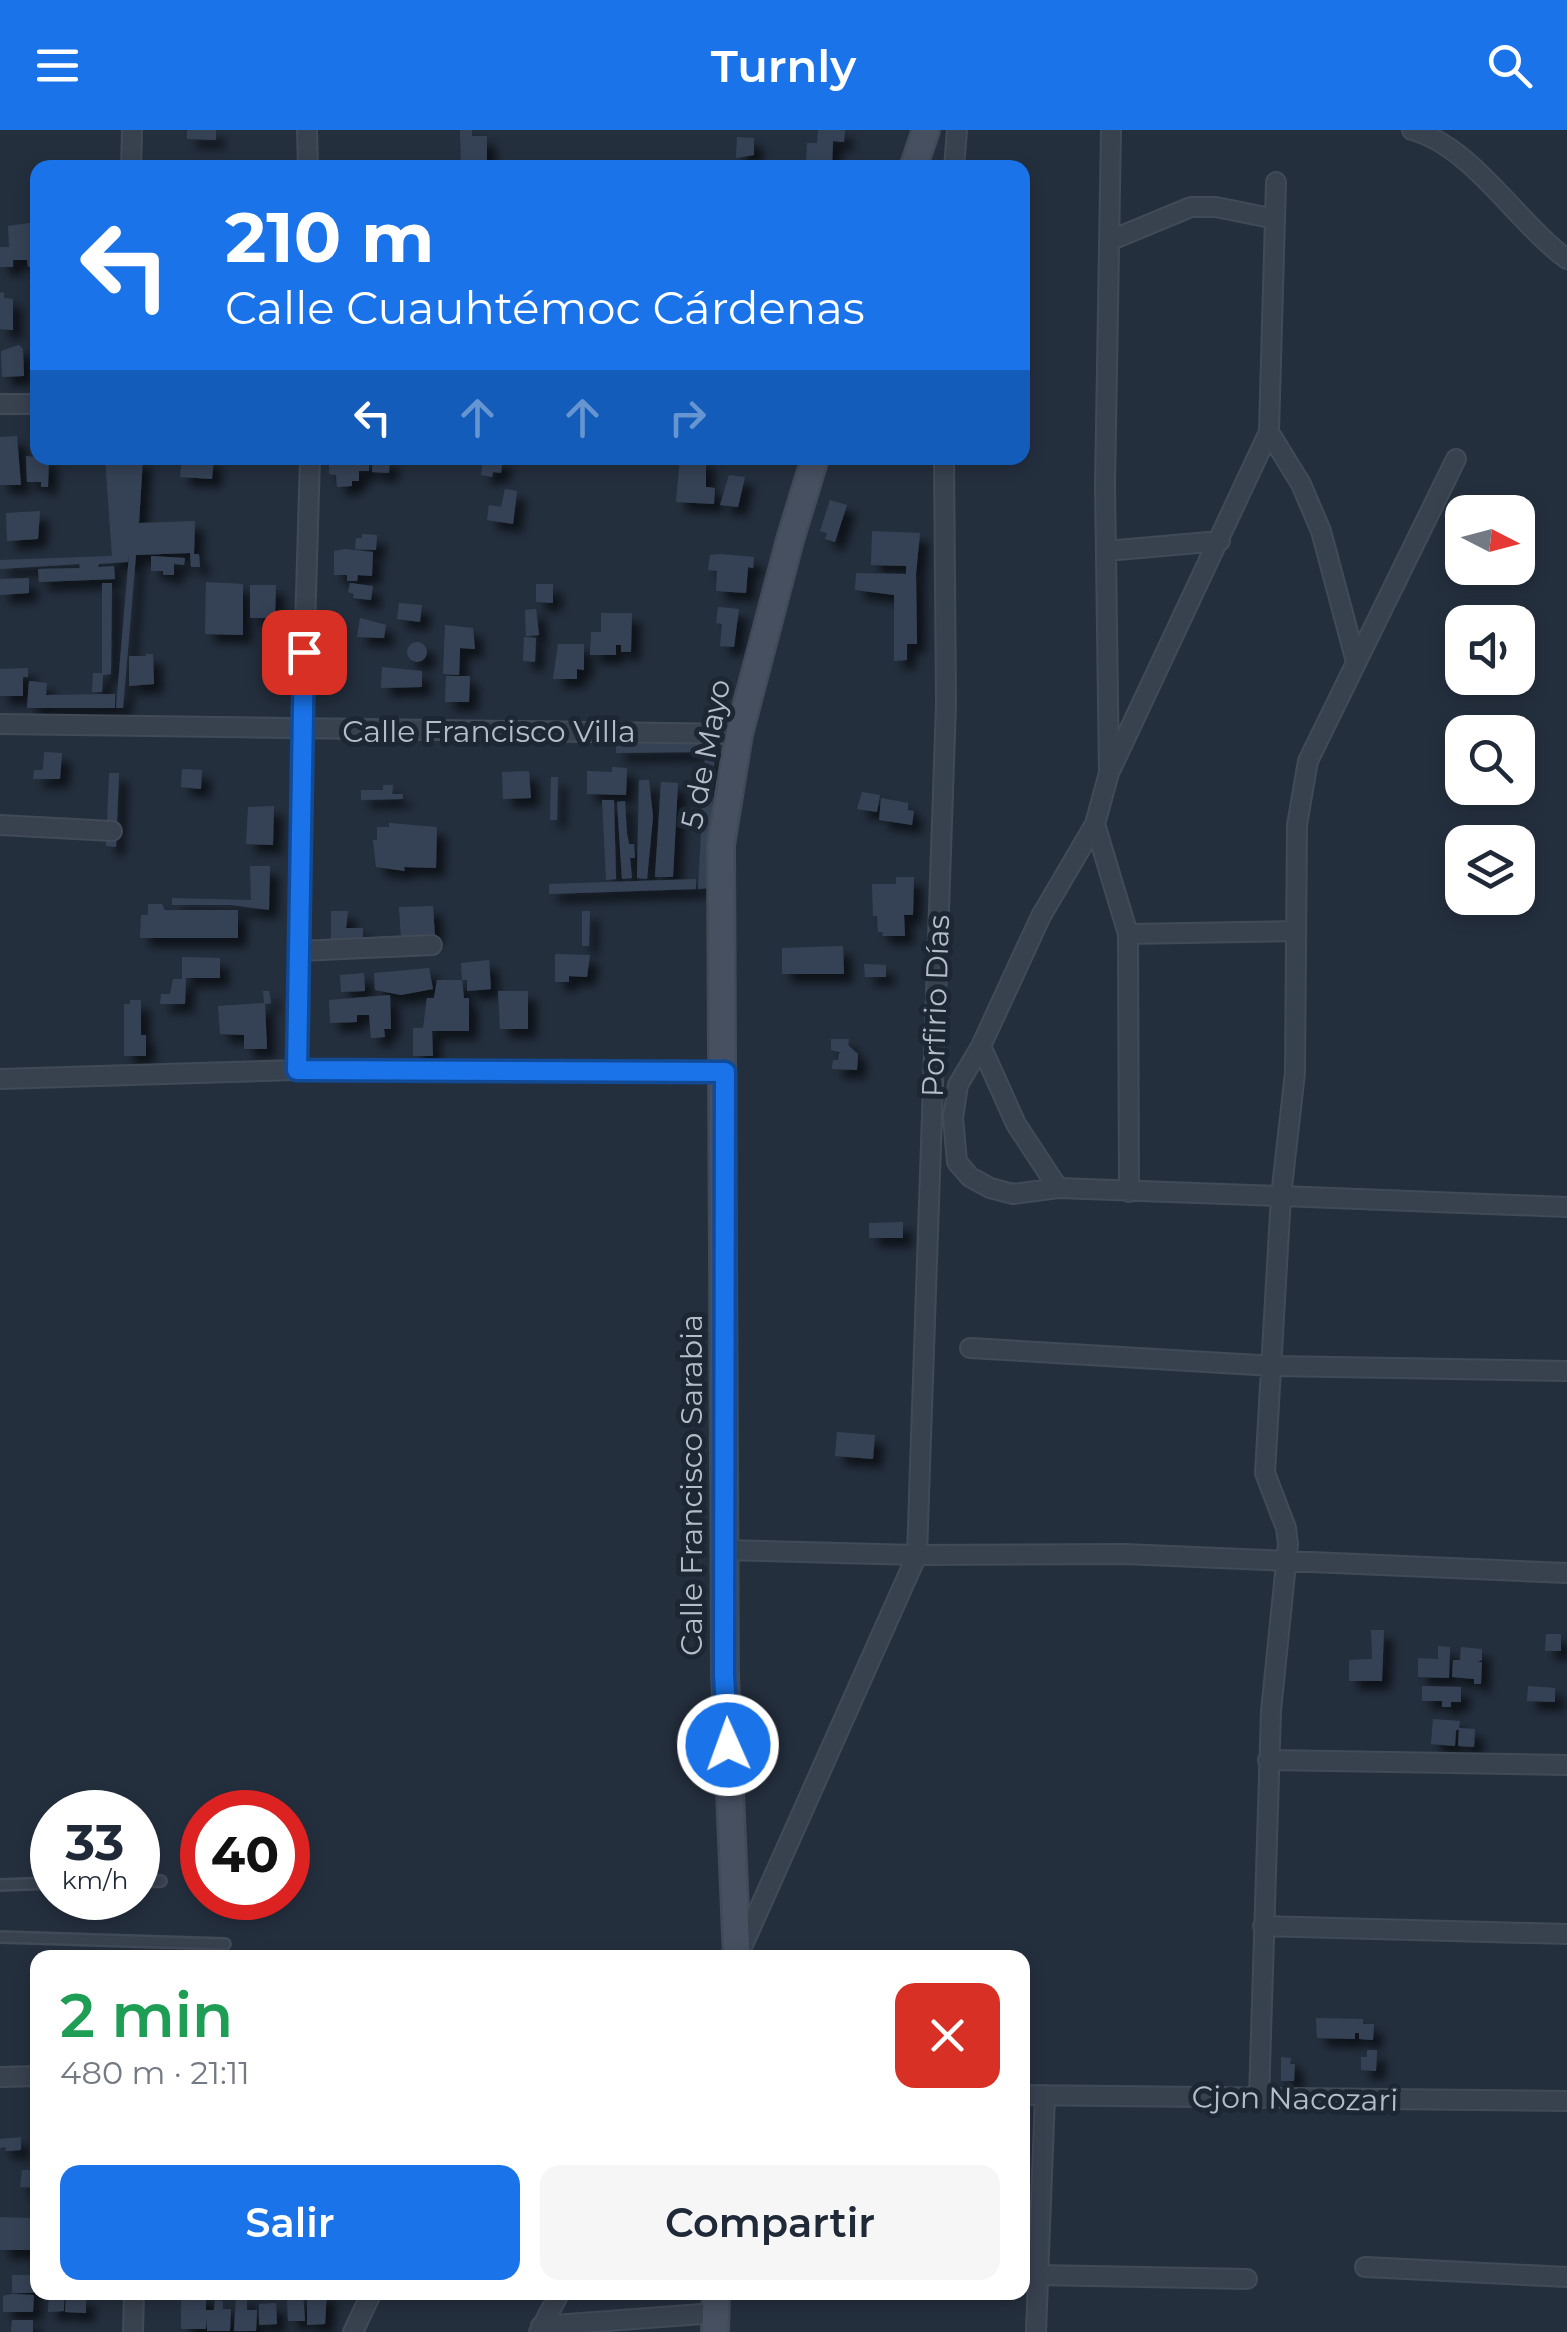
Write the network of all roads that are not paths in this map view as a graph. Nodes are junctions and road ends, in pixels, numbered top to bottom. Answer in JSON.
{"nodes":[{"id":1,"x":132,"y":130,"type":"edge"},
{"id":2,"x":307,"y":130,"type":"edge"},
{"id":3,"x":926,"y":130,"type":"edge"},
{"id":4,"x":957,"y":130,"type":"edge"},
{"id":5,"x":1111,"y":130,"type":"edge"},
{"id":6,"x":1412,"y":130,"type":"edge"},
{"id":7,"x":132,"y":160,"type":"edge"},
{"id":8,"x":308,"y":160,"type":"edge"},
{"id":9,"x":916,"y":160,"type":"edge"},
{"id":10,"x":955,"y":160,"type":"edge"},
{"id":11,"x":1276,"y":182,"type":"dead end"},
{"id":12,"x":1275,"y":219,"type":"junction"},
{"id":13,"x":1109,"y":241,"type":"junction"},
{"id":14,"x":1567,"y":259,"type":"edge"},
{"id":15,"x":0,"y":404,"type":"edge"},
{"id":16,"x":30,"y":404,"type":"edge"},
{"id":17,"x":1269,"y":432,"type":"junction"},
{"id":18,"x":1456,"y":459,"type":"dead end"},
{"id":19,"x":310,"y":465,"type":"edge"},
{"id":20,"x":813,"y":465,"type":"edge"},
{"id":21,"x":944,"y":465,"type":"edge"},
{"id":22,"x":1220,"y":541,"type":"junction"},
{"id":23,"x":1106,"y":551,"type":"junction"},
{"id":24,"x":1356,"y":662,"type":"junction"},
{"id":25,"x":0,"y":724,"type":"edge"},
{"id":26,"x":302,"y":730,"type":"junction"},
{"id":27,"x":739,"y":734,"type":"junction"},
{"id":28,"x":1110,"y":772,"type":"junction"},
{"id":29,"x":1095,"y":824,"type":"junction"},
{"id":30,"x":0,"y":825,"type":"edge"},
{"id":31,"x":112,"y":831,"type":"dead end"},
{"id":32,"x":1296,"y":931,"type":"junction"},
{"id":33,"x":1128,"y":934,"type":"junction"},
{"id":34,"x":432,"y":945,"type":"dead end"},
{"id":35,"x":299,"y":951,"type":"junction"},
{"id":36,"x":981,"y":1046,"type":"junction"},
{"id":37,"x":297,"y":1070,"type":"junction"},
{"id":38,"x":725,"y":1072,"type":"junction"},
{"id":39,"x":0,"y":1079,"type":"edge"},
{"id":40,"x":1058,"y":1188,"type":"junction"},
{"id":41,"x":1281,"y":1188,"type":"junction"},
{"id":42,"x":1128,"y":1192,"type":"junction"},
{"id":43,"x":1567,"y":1207,"type":"edge"},
{"id":44,"x":970,"y":1348,"type":"dead end"},
{"id":45,"x":1274,"y":1366,"type":"junction"},
{"id":46,"x":1567,"y":1371,"type":"edge"},
{"id":47,"x":725,"y":1550,"type":"junction"},
{"id":48,"x":917,"y":1555,"type":"junction"},
{"id":49,"x":1285,"y":1559,"type":"junction"},
{"id":50,"x":1567,"y":1573,"type":"edge"},
{"id":51,"x":1268,"y":1760,"type":"junction"},
{"id":52,"x":1567,"y":1765,"type":"edge"},
{"id":53,"x":0,"y":1884,"type":"edge"},
{"id":54,"x":30,"y":1884,"type":"edge"},
{"id":55,"x":1263,"y":1926,"type":"junction"},
{"id":56,"x":1567,"y":1934,"type":"edge"},
{"id":57,"x":0,"y":1937,"type":"edge"},
{"id":58,"x":224,"y":1944,"type":"dead end"},
{"id":59,"x":737,"y":1950,"type":"edge"},
{"id":60,"x":741,"y":1950,"type":"edge"},
{"id":61,"x":30,"y":2076,"type":"edge"},
{"id":62,"x":0,"y":2077,"type":"edge"},
{"id":63,"x":1030,"y":2095,"type":"edge"},
{"id":64,"x":1045,"y":2096,"type":"junction"},
{"id":65,"x":1259,"y":2099,"type":"junction"},
{"id":66,"x":1567,"y":2101,"type":"edge"},
{"id":67,"x":1365,"y":2267,"type":"dead end"},
{"id":68,"x":1039,"y":2275,"type":"junction"},
{"id":69,"x":1567,"y":2276,"type":"edge"},
{"id":70,"x":1247,"y":2279,"type":"dead end"},
{"id":71,"x":134,"y":2300,"type":"edge"},
{"id":72,"x":368,"y":2300,"type":"edge"},
{"id":73,"x":556,"y":2300,"type":"edge"},
{"id":74,"x":715,"y":2312,"type":"edge"},
{"id":75,"x":540,"y":2329,"type":"edge"},
{"id":76,"x":133,"y":2332,"type":"edge"},
{"id":77,"x":352,"y":2332,"type":"edge"},
{"id":78,"x":1036,"y":2332,"type":"edge"}],
"edges":[{"from":1,"to":7,"type":"street"},
{"from":2,"to":8,"type":"street"},
{"from":3,"to":9,"type":"street"},
{"from":4,"to":10,"type":"street"},
{"from":5,"to":13,"type":"street"},
{"from":6,"to":14,"type":"street"},
{"from":11,"to":12,"type":"street"},
{"from":12,"to":13,"type":"street"},
{"from":12,"to":17,"type":"street"},
{"from":13,"to":23,"type":"street"},
{"from":15,"to":16,"type":"street"},
{"from":17,"to":22,"type":"street"},
{"from":17,"to":24,"type":"street"},
{"from":18,"to":24,"type":"street"},
{"from":19,"to":26,"type":"street"},
{"from":20,"to":27,"type":"street","name":"5 de Mayo"},
{"from":21,"to":48,"type":"street","name":"Porfirio Días"},
{"from":22,"to":23,"type":"street"},
{"from":22,"to":28,"type":"street"},
{"from":23,"to":28,"type":"street"},
{"from":24,"to":32,"type":"street"},
{"from":25,"to":26,"type":"street","name":"Calle Francisco Villa"},
{"from":26,"to":27,"type":"street","name":"Calle Francisco Villa"},
{"from":26,"to":35,"type":"street"},
{"from":27,"to":38,"type":"street","name":"5 de Mayo"},
{"from":28,"to":29,"type":"street"},
{"from":29,"to":33,"type":"street"},
{"from":29,"to":36,"type":"street"},
{"from":30,"to":31,"type":"street"},
{"from":32,"to":33,"type":"street"},
{"from":32,"to":41,"type":"street"},
{"from":33,"to":42,"type":"street"},
{"from":34,"to":35,"type":"street"},
{"from":35,"to":37,"type":"street"},
{"from":36,"to":40,"type":"street"},
{"from":36,"to":40,"type":"street"},
{"from":37,"to":38,"type":"street"},
{"from":37,"to":39,"type":"street"},
{"from":38,"to":47,"type":"street","name":"Calle Francisco Sarabia"},
{"from":40,"to":42,"type":"street"},
{"from":41,"to":42,"type":"street"},
{"from":41,"to":43,"type":"street"},
{"from":41,"to":45,"type":"street"},
{"from":44,"to":45,"type":"street"},
{"from":45,"to":46,"type":"street"},
{"from":45,"to":49,"type":"street"},
{"from":47,"to":48,"type":"street"},
{"from":47,"to":59,"type":"street","name":"Calle Francisco Sarabia"},
{"from":48,"to":49,"type":"street"},
{"from":48,"to":60,"type":"street"},
{"from":49,"to":50,"type":"street"},
{"from":49,"to":51,"type":"street"},
{"from":51,"to":52,"type":"street"},
{"from":51,"to":55,"type":"street"},
{"from":53,"to":54,"type":"lane"},
{"from":55,"to":56,"type":"street"},
{"from":55,"to":65,"type":"street"},
{"from":57,"to":58,"type":"lane"},
{"from":61,"to":62,"type":"street"},
{"from":63,"to":64,"type":"street","name":"Cjon Nacozari"},
{"from":64,"to":65,"type":"street","name":"Cjon Nacozari"},
{"from":64,"to":68,"type":"street"},
{"from":65,"to":66,"type":"street","name":"Cjon Nacozari"},
{"from":67,"to":69,"type":"street"},
{"from":68,"to":70,"type":"street"},
{"from":68,"to":78,"type":"street"},
{"from":71,"to":76,"type":"street"},
{"from":72,"to":77,"type":"street"},
{"from":73,"to":75,"type":"street"},
{"from":74,"to":75,"type":"street"}]}
